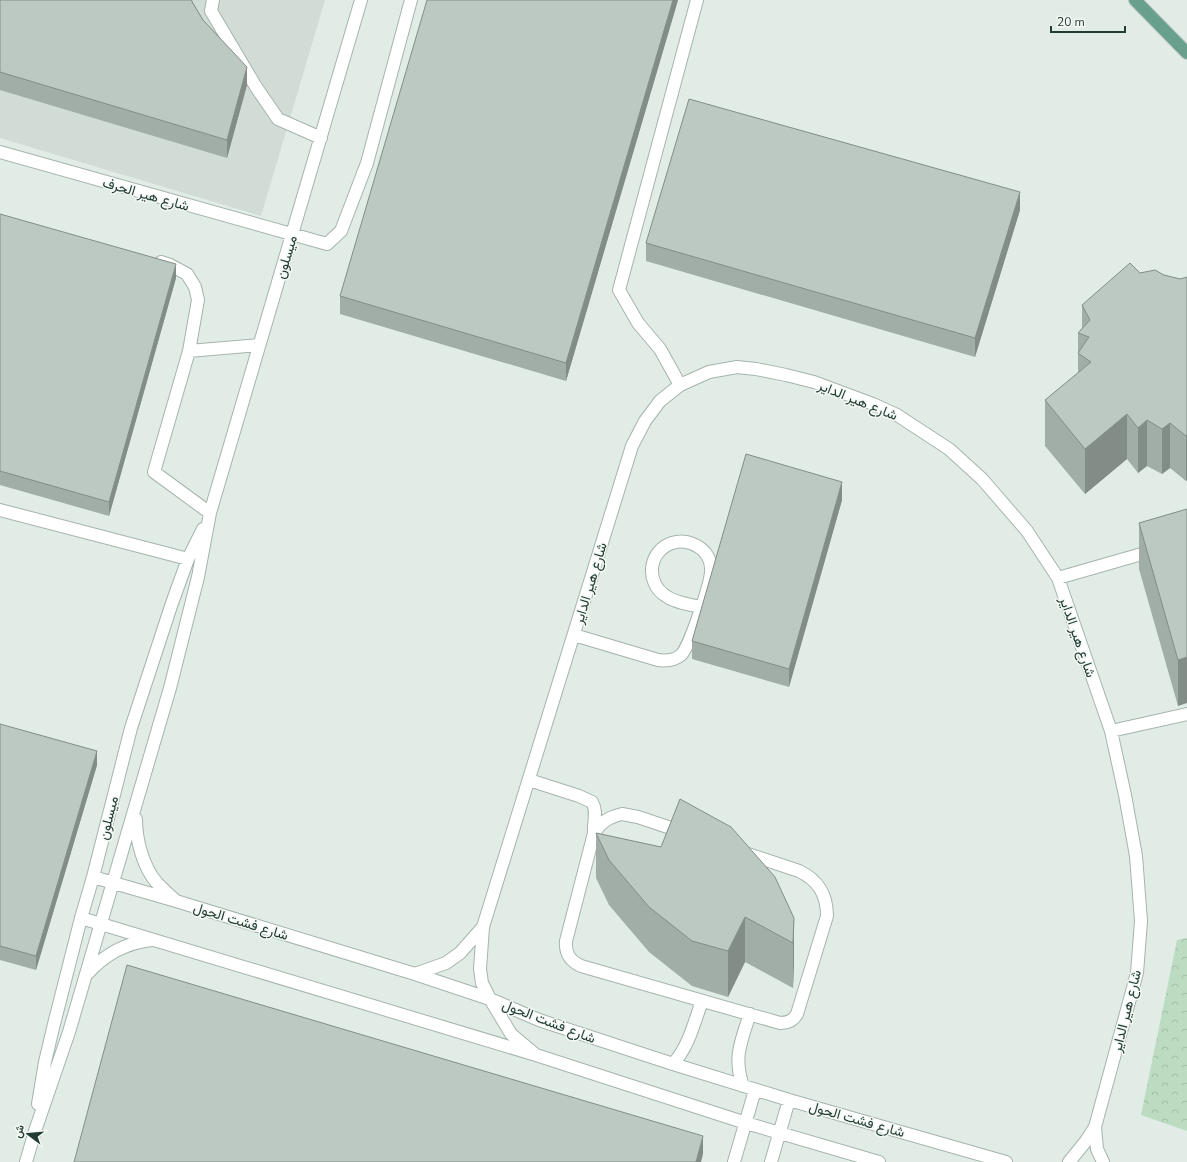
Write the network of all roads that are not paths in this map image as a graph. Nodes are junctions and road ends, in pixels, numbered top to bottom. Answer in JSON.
{"nodes":[{"id":1,"x":213,"y":0,"type":"edge"},
{"id":2,"x":361,"y":0,"type":"edge"},
{"id":3,"x":411,"y":0,"type":"edge"},
{"id":4,"x":697,"y":0,"type":"edge"},
{"id":5,"x":1135,"y":0,"type":"edge"},
{"id":6,"x":1187,"y":53,"type":"edge"},
{"id":7,"x":321,"y":138,"type":"junction"},
{"id":8,"x":0,"y":152,"type":"edge"},
{"id":9,"x":293,"y":235,"type":"junction"},
{"id":10,"x":148,"y":259,"type":"edge"},
{"id":11,"x":259,"y":345,"type":"junction"},
{"id":12,"x":189,"y":351,"type":"junction"},
{"id":13,"x":680,"y":385,"type":"junction"},
{"id":14,"x":0,"y":510,"type":"edge"},
{"id":15,"x":210,"y":513,"type":"junction"},
{"id":16,"x":1187,"y":541,"type":"edge"},
{"id":17,"x":188,"y":559,"type":"junction"},
{"id":18,"x":1058,"y":578,"type":"junction"},
{"id":19,"x":700,"y":607,"type":"junction"},
{"id":20,"x":574,"y":635,"type":"junction"},
{"id":21,"x":1187,"y":714,"type":"edge"},
{"id":22,"x":1111,"y":731,"type":"junction"},
{"id":23,"x":529,"y":780,"type":"junction"},
{"id":24,"x":137,"y":803,"type":"junction"},
{"id":25,"x":594,"y":833,"type":"junction"},
{"id":26,"x":93,"y":877,"type":"junction"},
{"id":27,"x":113,"y":883,"type":"junction"},
{"id":28,"x":176,"y":901,"type":"junction"},
{"id":29,"x":81,"y":918,"type":"junction"},
{"id":30,"x":101,"y":923,"type":"junction"},
{"id":31,"x":483,"y":927,"type":"junction"},
{"id":32,"x":155,"y":940,"type":"junction"},
{"id":33,"x":415,"y":974,"type":"junction"},
{"id":34,"x":86,"y":975,"type":"junction"},
{"id":35,"x":490,"y":999,"type":"junction"},
{"id":36,"x":702,"y":1001,"type":"junction"},
{"id":37,"x":750,"y":1014,"type":"junction"},
{"id":38,"x":536,"y":1055,"type":"junction"},
{"id":39,"x":673,"y":1064,"type":"junction"},
{"id":40,"x":743,"y":1086,"type":"junction"},
{"id":41,"x":755,"y":1090,"type":"junction"},
{"id":42,"x":789,"y":1100,"type":"junction"},
{"id":43,"x":746,"y":1123,"type":"junction"},
{"id":44,"x":1095,"y":1127,"type":"junction"},
{"id":45,"x":35,"y":1131,"type":"junction"},
{"id":46,"x":780,"y":1133,"type":"junction"},
{"id":47,"x":26,"y":1162,"type":"edge"},
{"id":48,"x":734,"y":1162,"type":"edge"},
{"id":49,"x":771,"y":1162,"type":"edge"},
{"id":50,"x":879,"y":1162,"type":"edge"},
{"id":51,"x":1006,"y":1162,"type":"edge"},
{"id":52,"x":1070,"y":1162,"type":"edge"},
{"id":53,"x":1103,"y":1162,"type":"edge"}],
"edges":[{"from":1,"to":7,"type":"street"},
{"from":2,"to":7,"type":"street","name":"ميسلون"},
{"from":3,"to":9,"type":"street","name":"شارع هير الحرف"},
{"from":4,"to":13,"type":"street"},
{"from":5,"to":6,"type":"main road"},
{"from":7,"to":9,"type":"street","name":"ميسلون"},
{"from":8,"to":9,"type":"street","name":"شارع هير الحرف"},
{"from":9,"to":11,"type":"street","name":"ميسلون"},
{"from":10,"to":12,"type":"street"},
{"from":11,"to":12,"type":"street"},
{"from":11,"to":15,"type":"street","name":"ميسلون"},
{"from":12,"to":15,"type":"street"},
{"from":13,"to":18,"type":"street","name":"شارع هير الداير"},
{"from":13,"to":20,"type":"street","name":"شارع هير الداير"},
{"from":14,"to":17,"type":"street"},
{"from":15,"to":17,"type":"street","name":"ميسلون"},
{"from":15,"to":24,"type":"street","name":"ميسلون"},
{"from":16,"to":18,"type":"street"},
{"from":17,"to":26,"type":"street","name":"ميسلون"},
{"from":18,"to":22,"type":"street","name":"شارع هير الداير"},
{"from":19,"to":19,"type":"street"},
{"from":19,"to":20,"type":"street"},
{"from":20,"to":23,"type":"street","name":"شارع هير الداير"},
{"from":21,"to":22,"type":"street"},
{"from":22,"to":44,"type":"street","name":"شارع هير الداير"},
{"from":23,"to":25,"type":"street"},
{"from":23,"to":31,"type":"street","name":"شارع هير الداير"},
{"from":24,"to":27,"type":"street","name":"ميسلون"},
{"from":24,"to":28,"type":"street"},
{"from":25,"to":36,"type":"street"},
{"from":25,"to":37,"type":"street"},
{"from":26,"to":27,"type":"street","name":"شارع فشت الحول"},
{"from":26,"to":29,"type":"street","name":"ميسلون"},
{"from":27,"to":28,"type":"street","name":"شارع فشت الحول"},
{"from":27,"to":30,"type":"street","name":"ميسلون"},
{"from":28,"to":33,"type":"street","name":"شارع فشت الحول"},
{"from":29,"to":30,"type":"street"},
{"from":29,"to":45,"type":"street","name":"ميسلون"},
{"from":30,"to":32,"type":"street"},
{"from":30,"to":34,"type":"street","name":"ميسلون"},
{"from":31,"to":33,"type":"street","name":"شارع هير الداير"},
{"from":31,"to":35,"type":"street","name":"شارع هير الداير"},
{"from":32,"to":34,"type":"street"},
{"from":32,"to":38,"type":"street"},
{"from":33,"to":35,"type":"street","name":"شارع فشت الحول"},
{"from":34,"to":45,"type":"street","name":"ميسلون"},
{"from":35,"to":38,"type":"street","name":"شارع هير الداير"},
{"from":35,"to":39,"type":"street","name":"شارع فشت الحول"},
{"from":36,"to":37,"type":"street"},
{"from":36,"to":39,"type":"street"},
{"from":37,"to":40,"type":"street"},
{"from":38,"to":43,"type":"street"},
{"from":39,"to":40,"type":"street","name":"شارع فشت الحول"},
{"from":40,"to":41,"type":"street","name":"شارع فشت الحول"},
{"from":41,"to":42,"type":"street","name":"شارع فشت الحول"},
{"from":41,"to":43,"type":"street"},
{"from":42,"to":46,"type":"street"},
{"from":42,"to":51,"type":"street","name":"شارع فشت الحول"},
{"from":43,"to":46,"type":"street"},
{"from":43,"to":48,"type":"street"},
{"from":44,"to":52,"type":"street","name":"شارع هير الداير"},
{"from":44,"to":53,"type":"street","name":"شارع هير الداير"},
{"from":45,"to":47,"type":"street","name":"ميسلون"},
{"from":46,"to":49,"type":"street"},
{"from":46,"to":50,"type":"street"}]}
